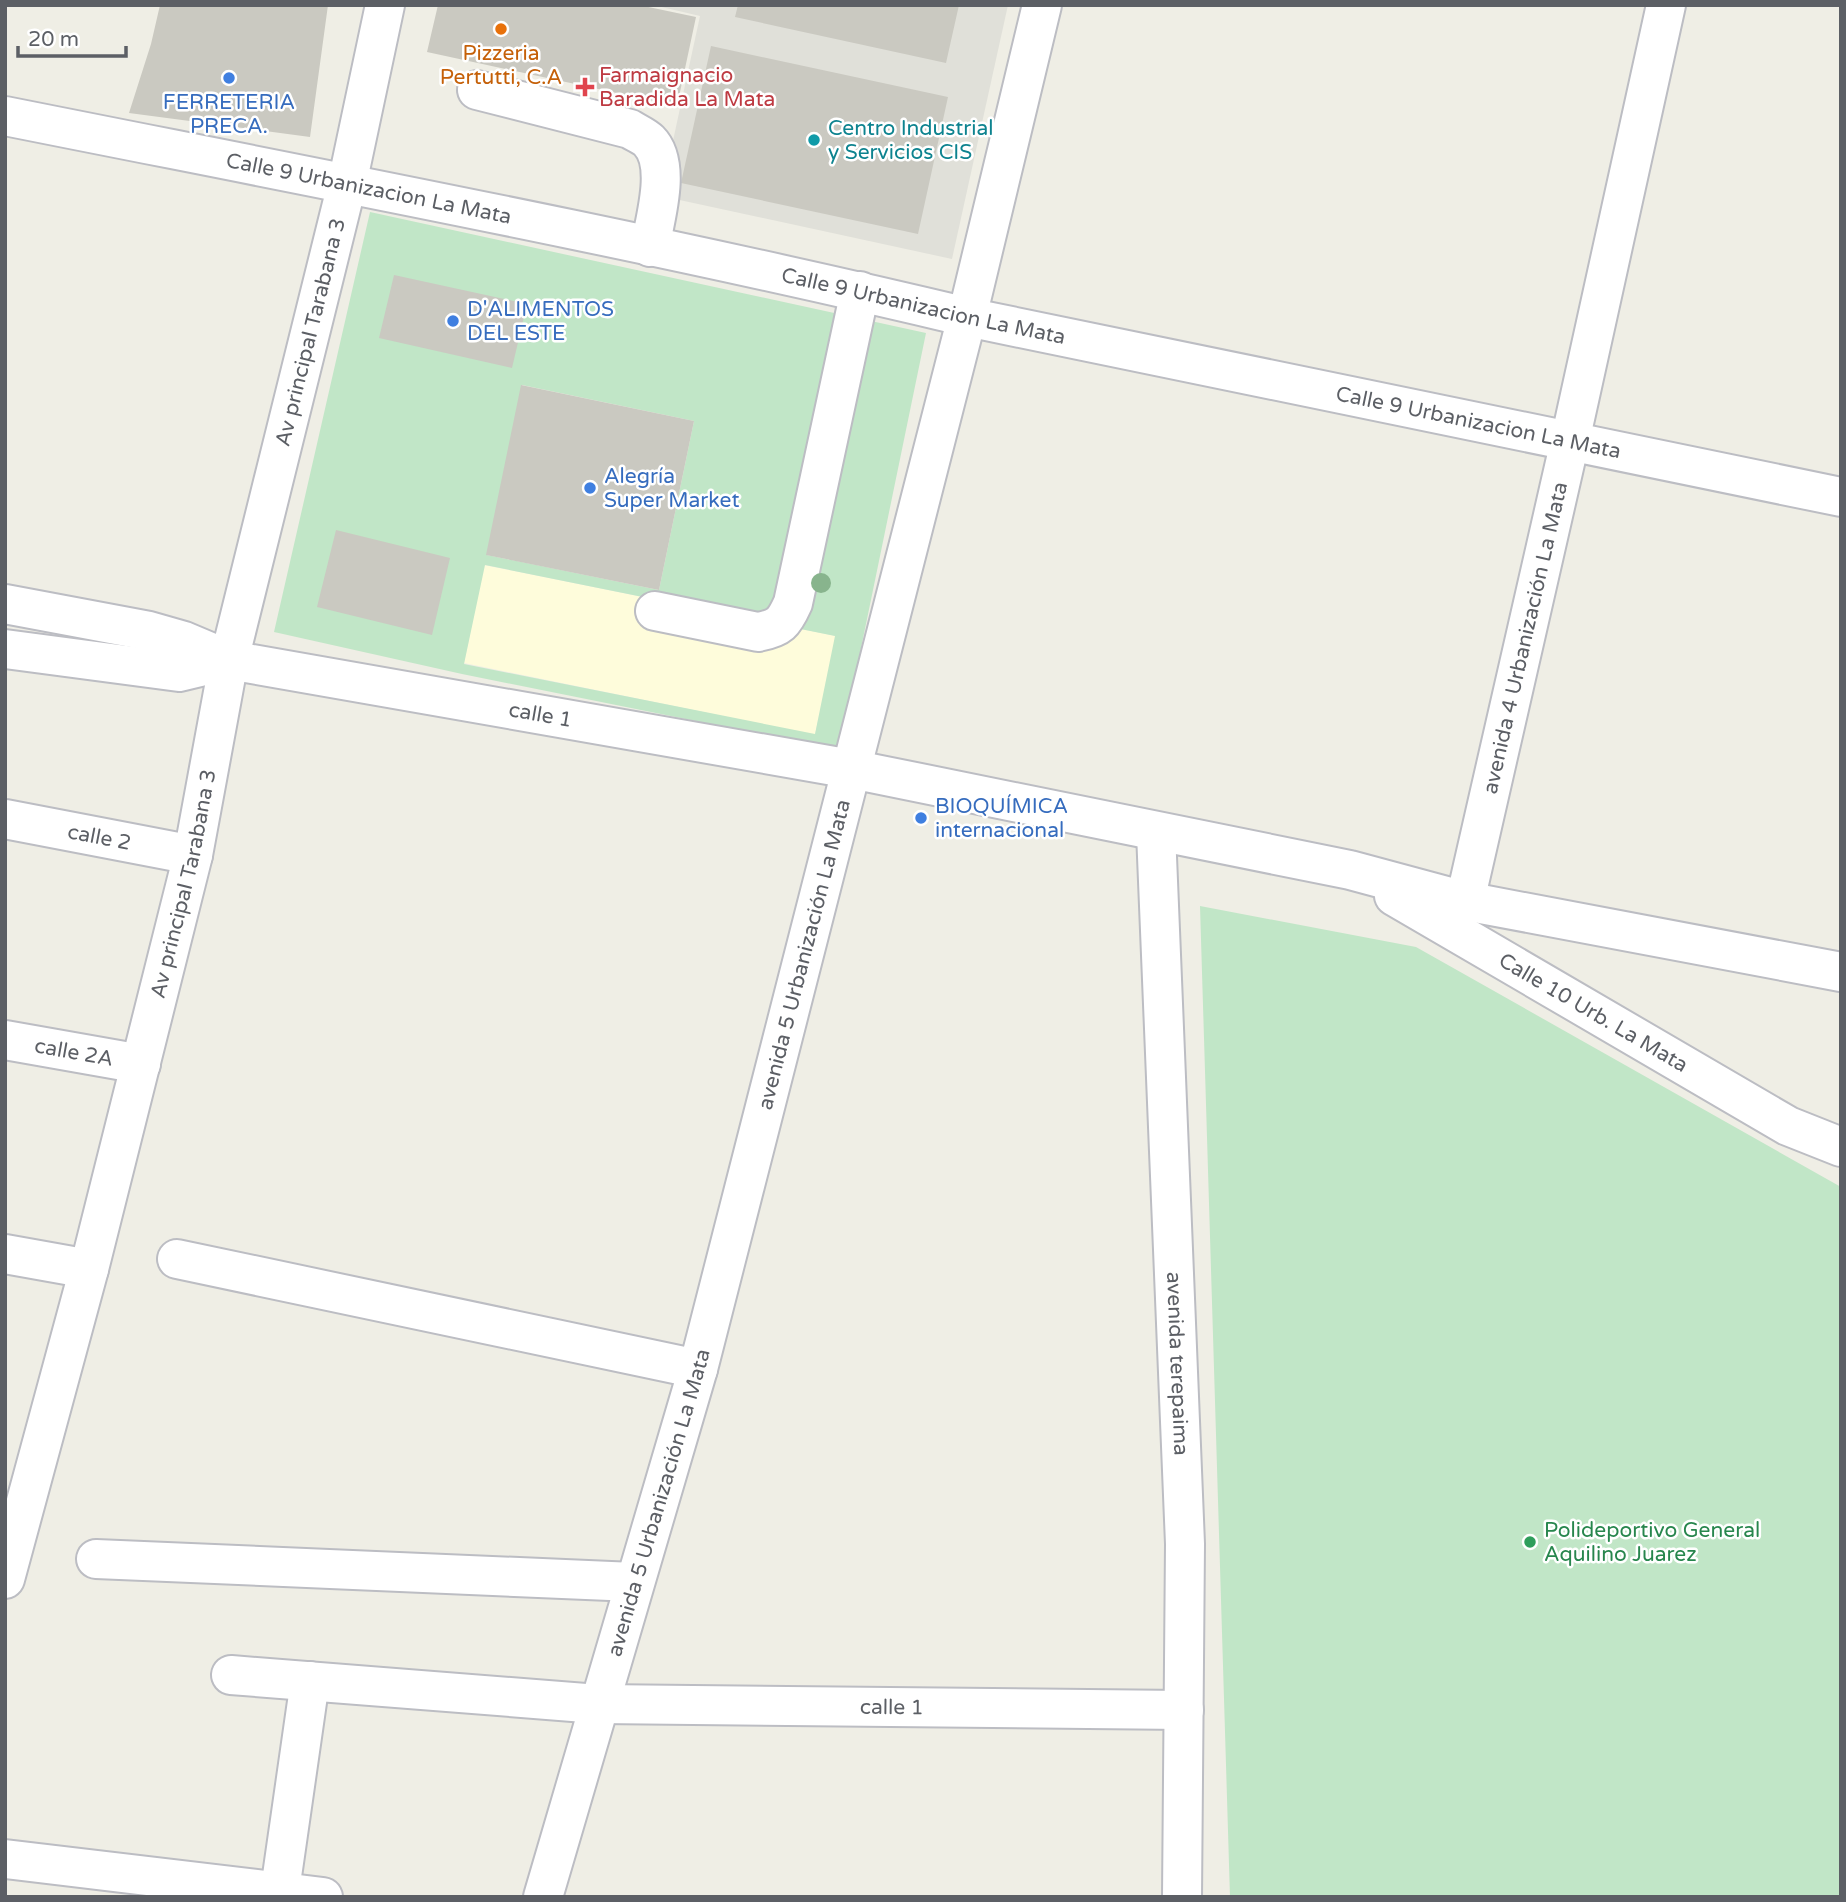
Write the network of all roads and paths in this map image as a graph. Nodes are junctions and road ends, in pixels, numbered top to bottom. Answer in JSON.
{"nodes":[{"id":1,"x":385,"y":5,"type":"edge"},
{"id":2,"x":1042,"y":5,"type":"edge"},
{"id":3,"x":1666,"y":5,"type":"edge"},
{"id":4,"x":477,"y":90,"type":"dead end"},
{"id":5,"x":5,"y":116,"type":"edge"},
{"id":6,"x":347,"y":184,"type":"junction"},
{"id":7,"x":650,"y":247,"type":"junction"},
{"id":8,"x":860,"y":291,"type":"junction"},
{"id":9,"x":967,"y":317,"type":"junction"},
{"id":10,"x":1570,"y":442,"type":"junction"},
{"id":11,"x":1841,"y":497,"type":"edge"},
{"id":12,"x":5,"y":604,"type":"edge"},
{"id":13,"x":655,"y":611,"type":"dead end"},
{"id":14,"x":5,"y":649,"type":"edge"},
{"id":15,"x":229,"y":660,"type":"junction"},
{"id":16,"x":851,"y":769,"type":"junction"},
{"id":17,"x":5,"y":819,"type":"edge"},
{"id":18,"x":1156,"y":832,"type":"junction"},
{"id":19,"x":193,"y":855,"type":"junction"},
{"id":20,"x":1350,"y":870,"type":"junction"},
{"id":21,"x":1465,"y":901,"type":"junction"},
{"id":22,"x":1841,"y":972,"type":"edge"},
{"id":23,"x":5,"y":1040,"type":"edge"},
{"id":24,"x":141,"y":1064,"type":"junction"},
{"id":25,"x":1841,"y":1147,"type":"edge"},
{"id":26,"x":5,"y":1254,"type":"edge"},
{"id":27,"x":177,"y":1259,"type":"dead end"},
{"id":28,"x":89,"y":1269,"type":"junction"},
{"id":29,"x":698,"y":1369,"type":"junction"},
{"id":30,"x":13,"y":1516,"type":"edge"},
{"id":31,"x":96,"y":1559,"type":"dead end"},
{"id":32,"x":5,"y":1579,"type":"edge"},
{"id":33,"x":635,"y":1583,"type":"junction"},
{"id":34,"x":231,"y":1675,"type":"dead end"},
{"id":35,"x":310,"y":1681,"type":"junction"},
{"id":36,"x":598,"y":1704,"type":"junction"},
{"id":37,"x":1184,"y":1710,"type":"junction"},
{"id":38,"x":5,"y":1859,"type":"edge"},
{"id":39,"x":279,"y":1894,"type":"edge"},
{"id":40,"x":323,"y":1897,"type":"edge"},
{"id":41,"x":543,"y":1897,"type":"edge"},
{"id":42,"x":1182,"y":1897,"type":"edge"}],
"edges":[{"from":1,"to":6,"type":"street","name":"Av principal Tarabana 3"},
{"from":2,"to":9,"type":"street","name":"avenida 5 Urbanización La Mata"},
{"from":3,"to":10,"type":"street","name":"avenida 4 Urbanización La Mata"},
{"from":4,"to":7,"type":"street"},
{"from":5,"to":6,"type":"street","name":"Calle 9 Urbanizacion La Mata"},
{"from":6,"to":7,"type":"street","name":"Calle 9 Urbanizacion La Mata"},
{"from":6,"to":15,"type":"street","name":"Av principal Tarabana 3"},
{"from":7,"to":8,"type":"street","name":"Calle 9 Urbanizacion La Mata"},
{"from":8,"to":9,"type":"street","name":"Calle 9 Urbanizacion La Mata"},
{"from":8,"to":13,"type":"street"},
{"from":9,"to":10,"type":"street","name":"Calle 9 Urbanizacion La Mata"},
{"from":9,"to":16,"type":"street","name":"avenida 5 Urbanización La Mata"},
{"from":10,"to":11,"type":"street","name":"Calle 9 Urbanizacion La Mata"},
{"from":10,"to":21,"type":"street","name":"avenida 4 Urbanización La Mata"},
{"from":12,"to":15,"type":"street","name":"calle 1"},
{"from":14,"to":15,"type":"street","name":"calle 1"},
{"from":15,"to":16,"type":"street","name":"calle 1"},
{"from":15,"to":19,"type":"street","name":"Av principal Tarabana 3"},
{"from":16,"to":18,"type":"street","name":"Calle 10 Urb. La Mata"},
{"from":16,"to":29,"type":"street","name":"avenida 5 Urbanización La Mata"},
{"from":17,"to":19,"type":"street","name":"calle 2"},
{"from":18,"to":20,"type":"street","name":"Calle 10 Urb. La Mata"},
{"from":18,"to":37,"type":"street","name":"avenida terepaima"},
{"from":19,"to":24,"type":"street","name":"Av principal Tarabana 3"},
{"from":20,"to":21,"type":"street","name":"Calle 10 Urb. La Mata"},
{"from":20,"to":25,"type":"street","name":"Calle 10 Urb. La Mata"},
{"from":21,"to":22,"type":"street","name":"Calle 10 Urb. La Mata"},
{"from":23,"to":24,"type":"street","name":"calle 2A"},
{"from":24,"to":28,"type":"street","name":"Av principal Tarabana 3"},
{"from":26,"to":28,"type":"street"},
{"from":27,"to":29,"type":"street"},
{"from":28,"to":30,"type":"street","name":"Av principal Tarabana 3"},
{"from":29,"to":33,"type":"street","name":"avenida 5 Urbanización La Mata"},
{"from":30,"to":32,"type":"street","name":"Av principal Tarabana 3"},
{"from":31,"to":33,"type":"street"},
{"from":33,"to":36,"type":"street","name":"avenida 5 Urbanización La Mata"},
{"from":34,"to":35,"type":"street","name":"calle 1"},
{"from":35,"to":36,"type":"street","name":"calle 1"},
{"from":35,"to":39,"type":"street"},
{"from":36,"to":37,"type":"street","name":"calle 1"},
{"from":36,"to":41,"type":"street","name":"avenida 5 Urbanización La Mata"},
{"from":37,"to":42,"type":"street","name":"avenida terepaima"},
{"from":38,"to":39,"type":"street"},
{"from":39,"to":40,"type":"street"}]}
